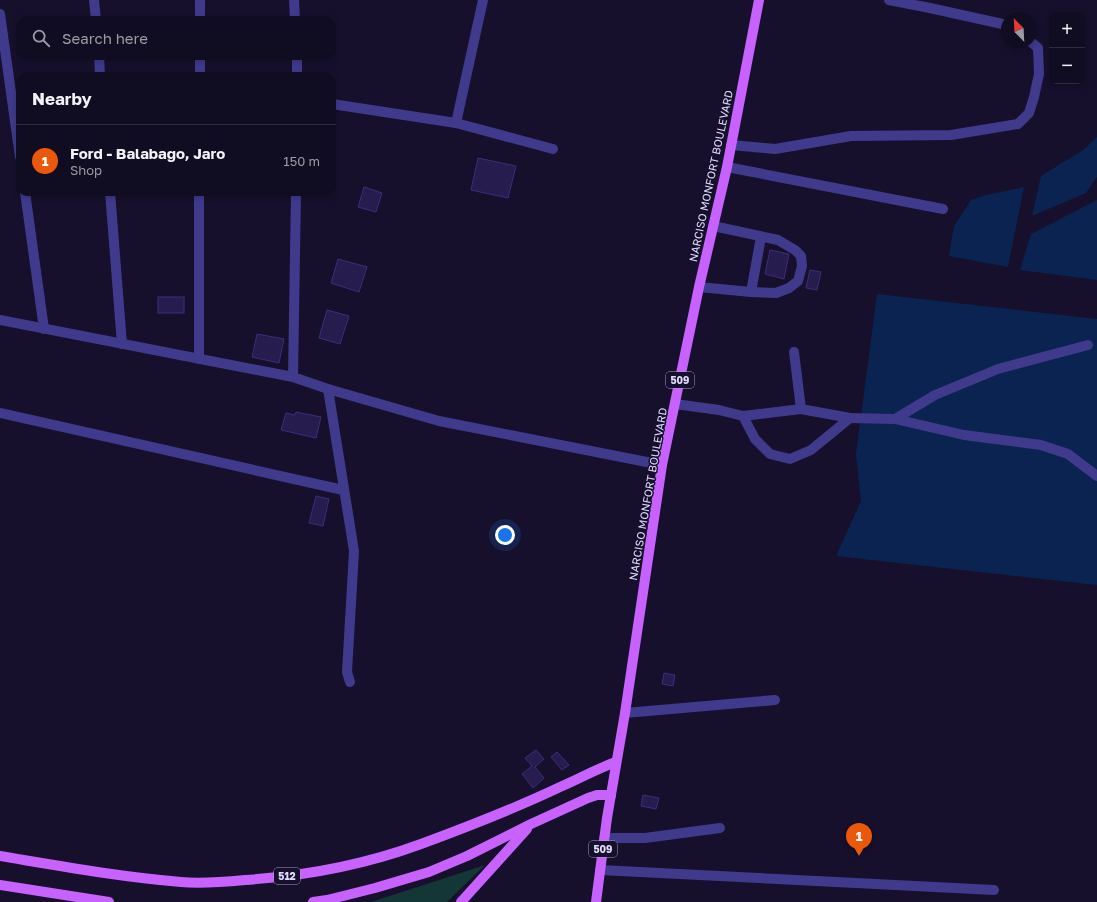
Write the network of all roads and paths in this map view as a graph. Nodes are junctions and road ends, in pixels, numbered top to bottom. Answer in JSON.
{"nodes":[{"id":1,"x":94,"y":0,"type":"edge"},
{"id":2,"x":200,"y":0,"type":"edge"},
{"id":3,"x":294,"y":0,"type":"edge"},
{"id":4,"x":483,"y":0,"type":"edge"},
{"id":5,"x":759,"y":0,"type":"edge"},
{"id":6,"x":889,"y":0,"type":"edge"},
{"id":7,"x":0,"y":14,"type":"edge"},
{"id":8,"x":96,"y":16,"type":"edge"},
{"id":9,"x":200,"y":16,"type":"edge"},
{"id":10,"x":295,"y":16,"type":"edge"},
{"id":11,"x":1001,"y":24,"type":"edge"},
{"id":12,"x":1037,"y":47,"type":"edge"},
{"id":13,"x":99,"y":60,"type":"edge"},
{"id":14,"x":200,"y":60,"type":"edge"},
{"id":15,"x":296,"y":60,"type":"edge"},
{"id":16,"x":100,"y":72,"type":"edge"},
{"id":17,"x":200,"y":72,"type":"edge"},
{"id":18,"x":297,"y":72,"type":"edge"},
{"id":19,"x":336,"y":105,"type":"edge"},
{"id":20,"x":456,"y":123,"type":"junction"},
{"id":21,"x":16,"y":128,"type":"edge"},
{"id":22,"x":731,"y":145,"type":"junction"},
{"id":23,"x":553,"y":149,"type":"dead end"},
{"id":24,"x":727,"y":167,"type":"junction"},
{"id":25,"x":26,"y":196,"type":"edge"},
{"id":26,"x":110,"y":196,"type":"edge"},
{"id":27,"x":200,"y":196,"type":"edge"},
{"id":28,"x":296,"y":196,"type":"edge"},
{"id":29,"x":943,"y":209,"type":"dead end"},
{"id":30,"x":713,"y":226,"type":"junction"},
{"id":31,"x":761,"y":237,"type":"junction"},
{"id":32,"x":700,"y":287,"type":"junction"},
{"id":33,"x":751,"y":292,"type":"junction"},
{"id":34,"x":0,"y":320,"type":"edge"},
{"id":35,"x":44,"y":328,"type":"junction"},
{"id":36,"x":122,"y":344,"type":"junction"},
{"id":37,"x":1088,"y":345,"type":"dead end"},
{"id":38,"x":794,"y":352,"type":"dead end"},
{"id":39,"x":199,"y":359,"type":"junction"},
{"id":40,"x":293,"y":377,"type":"junction"},
{"id":41,"x":328,"y":388,"type":"junction"},
{"id":42,"x":675,"y":404,"type":"junction"},
{"id":43,"x":801,"y":410,"type":"junction"},
{"id":44,"x":0,"y":413,"type":"edge"},
{"id":45,"x":743,"y":416,"type":"junction"},
{"id":46,"x":850,"y":418,"type":"junction"},
{"id":47,"x":895,"y":419,"type":"junction"},
{"id":48,"x":662,"y":465,"type":"junction"},
{"id":49,"x":1097,"y":476,"type":"edge"},
{"id":50,"x":343,"y":490,"type":"junction"},
{"id":51,"x":350,"y":682,"type":"dead end"},
{"id":52,"x":775,"y":700,"type":"dead end"},
{"id":53,"x":625,"y":713,"type":"junction"},
{"id":54,"x":616,"y":762,"type":"junction"},
{"id":55,"x":611,"y":795,"type":"junction"},
{"id":56,"x":531,"y":824,"type":"junction"},
{"id":57,"x":720,"y":828,"type":"dead end"},
{"id":58,"x":604,"y":838,"type":"junction"},
{"id":59,"x":0,"y":856,"type":"edge"},
{"id":60,"x":600,"y":870,"type":"junction"},
{"id":61,"x":0,"y":885,"type":"edge"},
{"id":62,"x":994,"y":890,"type":"dead end"},
{"id":63,"x":109,"y":902,"type":"edge"},
{"id":64,"x":313,"y":902,"type":"edge"},
{"id":65,"x":462,"y":902,"type":"edge"},
{"id":66,"x":596,"y":902,"type":"edge"}],
"edges":[{"from":1,"to":8,"type":"street"},
{"from":2,"to":9,"type":"street"},
{"from":3,"to":10,"type":"street"},
{"from":4,"to":20,"type":"street"},
{"from":5,"to":22,"type":"main road","name":"NARCISO MONFORT BOULEVARD","number":"509"},
{"from":6,"to":11,"type":"street"},
{"from":7,"to":21,"type":"street"},
{"from":12,"to":22,"type":"street"},
{"from":13,"to":16,"type":"street"},
{"from":14,"to":17,"type":"street"},
{"from":15,"to":18,"type":"street"},
{"from":19,"to":20,"type":"street"},
{"from":20,"to":23,"type":"street"},
{"from":22,"to":24,"type":"main road","name":"NARCISO MONFORT BOULEVARD","number":"509"},
{"from":24,"to":29,"type":"street"},
{"from":24,"to":30,"type":"main road","name":"NARCISO MONFORT BOULEVARD","number":"509"},
{"from":25,"to":35,"type":"street"},
{"from":26,"to":36,"type":"street"},
{"from":27,"to":39,"type":"street"},
{"from":28,"to":40,"type":"street"},
{"from":30,"to":31,"type":"street"},
{"from":30,"to":32,"type":"main road","name":"NARCISO MONFORT BOULEVARD","number":"509"},
{"from":31,"to":33,"type":"street"},
{"from":31,"to":33,"type":"street"},
{"from":32,"to":33,"type":"street"},
{"from":32,"to":42,"type":"main road","name":"NARCISO MONFORT BOULEVARD","number":"509"},
{"from":34,"to":35,"type":"street"},
{"from":35,"to":36,"type":"street"},
{"from":36,"to":39,"type":"street"},
{"from":37,"to":47,"type":"street"},
{"from":38,"to":43,"type":"street"},
{"from":39,"to":40,"type":"street"},
{"from":40,"to":41,"type":"street"},
{"from":41,"to":48,"type":"street"},
{"from":41,"to":50,"type":"street"},
{"from":42,"to":45,"type":"street"},
{"from":42,"to":48,"type":"main road","name":"NARCISO MONFORT BOULEVARD","number":"509"},
{"from":43,"to":45,"type":"street"},
{"from":43,"to":46,"type":"street"},
{"from":44,"to":50,"type":"street"},
{"from":45,"to":46,"type":"street"},
{"from":46,"to":47,"type":"street"},
{"from":47,"to":49,"type":"street"},
{"from":48,"to":53,"type":"main road","name":"NARCISO MONFORT BOULEVARD","number":"509"},
{"from":50,"to":51,"type":"street"},
{"from":52,"to":53,"type":"street"},
{"from":53,"to":54,"type":"main road","name":"NARCISO MONFORT BOULEVARD","number":"509"},
{"from":54,"to":55,"type":"main road","name":"NARCISO MONFORT BOULEVARD","number":"509"},
{"from":54,"to":59,"type":"main road","number":"512"},
{"from":55,"to":56,"type":"main road"},
{"from":55,"to":58,"type":"main road","name":"NARCISO MONFORT BOULEVARD","number":"509"},
{"from":56,"to":64,"type":"main road"},
{"from":56,"to":65,"type":"main road"},
{"from":57,"to":58,"type":"street"},
{"from":58,"to":60,"type":"main road","name":"NARCISO MONFORT BOULEVARD","number":"509"},
{"from":60,"to":62,"type":"street"},
{"from":60,"to":66,"type":"main road","name":"NARCISO MONFORT BOULEVARD","number":"509"},
{"from":61,"to":63,"type":"main road"}]}
